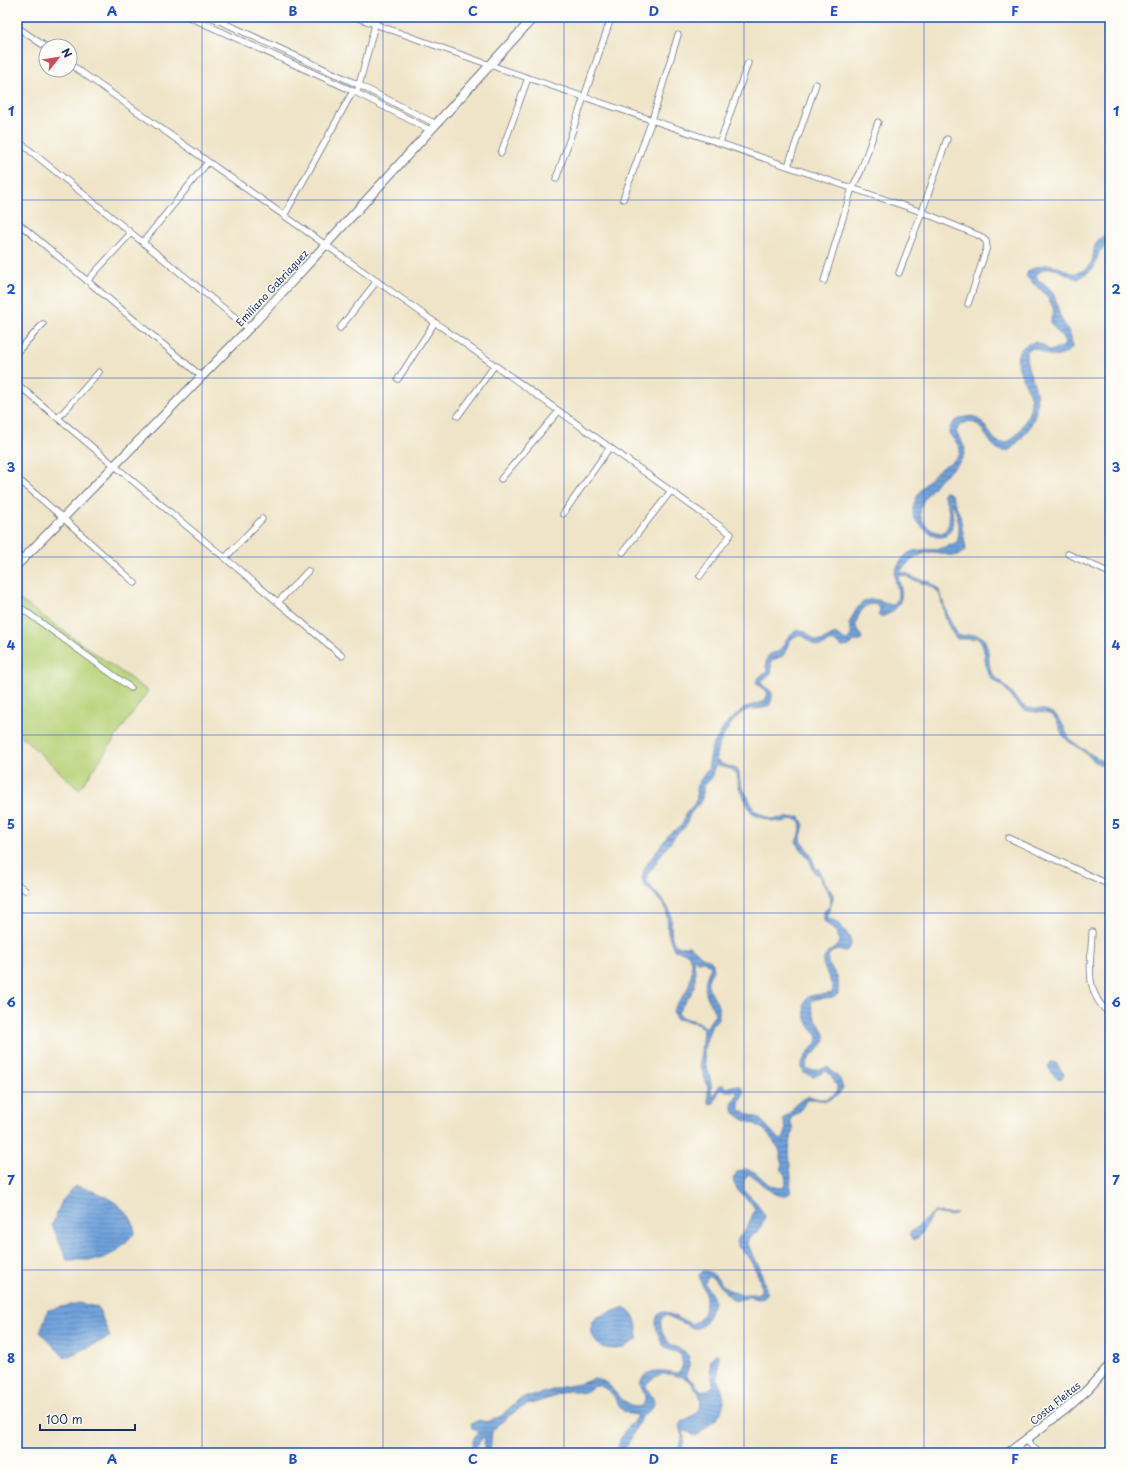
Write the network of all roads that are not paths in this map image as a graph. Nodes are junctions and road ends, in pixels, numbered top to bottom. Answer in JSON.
{"nodes":[{"id":1,"x":190,"y":17,"type":"edge"},
{"id":2,"x":211,"y":17,"type":"edge"},
{"id":3,"x":355,"y":17,"type":"edge"},
{"id":4,"x":377,"y":17,"type":"edge"},
{"id":5,"x":534,"y":17,"type":"edge"},
{"id":6,"x":611,"y":18,"type":"edge"},
{"id":7,"x":221,"y":19,"type":"edge"},
{"id":8,"x":375,"y":24,"type":"junction"},
{"id":9,"x":17,"y":26,"type":"edge"},
{"id":10,"x":217,"y":29,"type":"junction"},
{"id":11,"x":678,"y":36,"type":"dead end"},
{"id":12,"x":38,"y":41,"type":"edge"},
{"id":13,"x":748,"y":63,"type":"dead end"},
{"id":14,"x":490,"y":65,"type":"junction"},
{"id":15,"x":78,"y":70,"type":"edge"},
{"id":16,"x":528,"y":78,"type":"junction"},
{"id":17,"x":816,"y":84,"type":"dead end"},
{"id":18,"x":359,"y":85,"type":"junction"},
{"id":19,"x":355,"y":92,"type":"junction"},
{"id":20,"x":585,"y":97,"type":"junction"},
{"id":21,"x":652,"y":120,"type":"junction"},
{"id":22,"x":878,"y":122,"type":"dead end"},
{"id":23,"x":433,"y":127,"type":"junction"},
{"id":24,"x":947,"y":139,"type":"dead end"},
{"id":25,"x":17,"y":140,"type":"edge"},
{"id":26,"x":720,"y":142,"type":"junction"},
{"id":27,"x":501,"y":153,"type":"dead end"},
{"id":28,"x":208,"y":162,"type":"junction"},
{"id":29,"x":788,"y":166,"type":"junction"},
{"id":30,"x":556,"y":179,"type":"dead end"},
{"id":31,"x":852,"y":188,"type":"junction"},
{"id":32,"x":623,"y":199,"type":"dead end"},
{"id":33,"x":922,"y":212,"type":"junction"},
{"id":34,"x":284,"y":216,"type":"junction"},
{"id":35,"x":17,"y":222,"type":"edge"},
{"id":36,"x":131,"y":233,"type":"junction"},
{"id":37,"x":142,"y":242,"type":"junction"},
{"id":38,"x":325,"y":244,"type":"junction"},
{"id":39,"x":899,"y":273,"type":"dead end"},
{"id":40,"x":87,"y":281,"type":"junction"},
{"id":41,"x":377,"y":281,"type":"junction"},
{"id":42,"x":824,"y":281,"type":"dead end"},
{"id":43,"x":968,"y":304,"type":"dead end"},
{"id":44,"x":435,"y":322,"type":"junction"},
{"id":45,"x":42,"y":324,"type":"dead end"},
{"id":46,"x":248,"y":328,"type":"junction"},
{"id":47,"x":340,"y":328,"type":"dead end"},
{"id":48,"x":17,"y":352,"type":"edge"},
{"id":49,"x":495,"y":365,"type":"junction"},
{"id":50,"x":99,"y":372,"type":"dead end"},
{"id":51,"x":202,"y":376,"type":"junction"},
{"id":52,"x":398,"y":379,"type":"dead end"},
{"id":53,"x":17,"y":384,"type":"edge"},
{"id":54,"x":559,"y":411,"type":"junction"},
{"id":55,"x":458,"y":416,"type":"dead end"},
{"id":56,"x":58,"y":418,"type":"junction"},
{"id":57,"x":610,"y":448,"type":"junction"},
{"id":58,"x":114,"y":466,"type":"junction"},
{"id":59,"x":17,"y":478,"type":"edge"},
{"id":60,"x":502,"y":479,"type":"dead end"},
{"id":61,"x":671,"y":491,"type":"junction"},
{"id":62,"x":563,"y":514,"type":"dead end"},
{"id":63,"x":63,"y":518,"type":"junction"},
{"id":64,"x":262,"y":519,"type":"dead end"},
{"id":65,"x":623,"y":552,"type":"dead end"},
{"id":66,"x":1068,"y":554,"type":"dead end"},
{"id":67,"x":225,"y":558,"type":"junction"},
{"id":68,"x":17,"y":565,"type":"edge"},
{"id":69,"x":308,"y":571,"type":"dead end"},
{"id":70,"x":1110,"y":573,"type":"edge"},
{"id":71,"x":700,"y":576,"type":"dead end"},
{"id":72,"x":135,"y":583,"type":"dead end"},
{"id":73,"x":278,"y":602,"type":"junction"},
{"id":74,"x":17,"y":605,"type":"edge"},
{"id":75,"x":342,"y":656,"type":"dead end"},
{"id":76,"x":131,"y":688,"type":"dead end"},
{"id":77,"x":1009,"y":838,"type":"dead end"},
{"id":78,"x":17,"y":884,"type":"edge"},
{"id":79,"x":1110,"y":885,"type":"edge"},
{"id":80,"x":25,"y":890,"type":"dead end"},
{"id":81,"x":1092,"y":932,"type":"dead end"},
{"id":82,"x":1110,"y":1014,"type":"edge"},
{"id":83,"x":1110,"y":1365,"type":"edge"},
{"id":84,"x":1025,"y":1439,"type":"junction"},
{"id":85,"x":1008,"y":1453,"type":"edge"},
{"id":86,"x":1039,"y":1453,"type":"edge"}],
"edges":[{"from":1,"to":10,"type":"street"},
{"from":2,"to":7,"type":"street"},
{"from":3,"to":8,"type":"street"},
{"from":4,"to":8,"type":"street"},
{"from":5,"to":14,"type":"main road","name":"Emiliano Gabriaguez"},
{"from":6,"to":20,"type":"street"},
{"from":7,"to":10,"type":"street"},
{"from":7,"to":18,"type":"street"},
{"from":8,"to":14,"type":"street"},
{"from":8,"to":18,"type":"street"},
{"from":9,"to":12,"type":"street"},
{"from":10,"to":19,"type":"street"},
{"from":11,"to":21,"type":"street"},
{"from":13,"to":26,"type":"street"},
{"from":14,"to":16,"type":"street"},
{"from":14,"to":23,"type":"main road","name":"Emiliano Gabriaguez"},
{"from":15,"to":28,"type":"street"},
{"from":16,"to":20,"type":"street"},
{"from":16,"to":27,"type":"street"},
{"from":17,"to":29,"type":"street"},
{"from":18,"to":19,"type":"street"},
{"from":18,"to":23,"type":"street"},
{"from":19,"to":23,"type":"street"},
{"from":19,"to":34,"type":"street"},
{"from":20,"to":21,"type":"street"},
{"from":20,"to":30,"type":"street"},
{"from":21,"to":26,"type":"street"},
{"from":21,"to":32,"type":"street"},
{"from":22,"to":31,"type":"street"},
{"from":23,"to":38,"type":"main road","name":"Emiliano Gabriaguez"},
{"from":24,"to":33,"type":"street"},
{"from":25,"to":36,"type":"street"},
{"from":26,"to":29,"type":"street"},
{"from":28,"to":34,"type":"street"},
{"from":28,"to":37,"type":"street"},
{"from":29,"to":31,"type":"street"},
{"from":31,"to":33,"type":"street"},
{"from":31,"to":42,"type":"street"},
{"from":33,"to":39,"type":"street"},
{"from":33,"to":43,"type":"street"},
{"from":34,"to":38,"type":"street"},
{"from":35,"to":40,"type":"street"},
{"from":36,"to":37,"type":"street"},
{"from":36,"to":40,"type":"street"},
{"from":37,"to":46,"type":"street"},
{"from":38,"to":41,"type":"street"},
{"from":38,"to":46,"type":"main road","name":"Emiliano Gabriaguez"},
{"from":40,"to":51,"type":"street"},
{"from":41,"to":44,"type":"street"},
{"from":41,"to":47,"type":"street"},
{"from":44,"to":49,"type":"street"},
{"from":44,"to":52,"type":"street"},
{"from":45,"to":48,"type":"street"},
{"from":46,"to":51,"type":"main road","name":"Emiliano Gabriaguez"},
{"from":49,"to":54,"type":"street"},
{"from":49,"to":55,"type":"street"},
{"from":50,"to":56,"type":"street"},
{"from":51,"to":58,"type":"main road","name":"Emiliano Gabriaguez"},
{"from":53,"to":56,"type":"street"},
{"from":54,"to":57,"type":"street"},
{"from":54,"to":60,"type":"street"},
{"from":56,"to":58,"type":"street"},
{"from":57,"to":61,"type":"street"},
{"from":57,"to":62,"type":"street"},
{"from":58,"to":63,"type":"main road","name":"Emiliano Gabriaguez"},
{"from":58,"to":67,"type":"street"},
{"from":59,"to":63,"type":"street"},
{"from":61,"to":65,"type":"street"},
{"from":61,"to":71,"type":"street"},
{"from":63,"to":68,"type":"main road","name":"Emiliano Gabriaguez"},
{"from":63,"to":72,"type":"street"},
{"from":64,"to":67,"type":"street"},
{"from":66,"to":70,"type":"street"},
{"from":67,"to":73,"type":"street"},
{"from":69,"to":73,"type":"street"},
{"from":73,"to":75,"type":"street"},
{"from":74,"to":76,"type":"street"},
{"from":77,"to":79,"type":"street"},
{"from":78,"to":80,"type":"street"},
{"from":81,"to":82,"type":"street"},
{"from":83,"to":84,"type":"main road","name":"Costa Fleitas"},
{"from":84,"to":85,"type":"main road","name":"Costa Fleitas"},
{"from":84,"to":86,"type":"street"}]}
